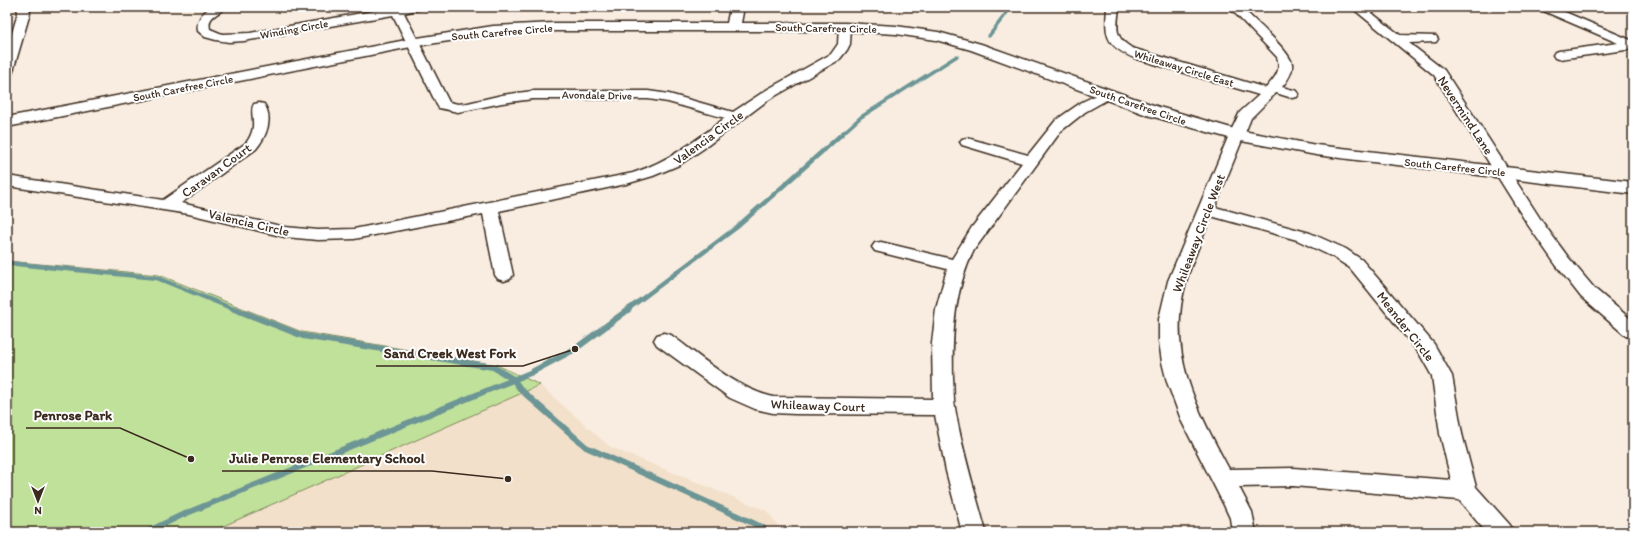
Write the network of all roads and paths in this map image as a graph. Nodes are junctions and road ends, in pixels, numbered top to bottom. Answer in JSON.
{"nodes":[{"id":1,"x":23,"y":7,"type":"edge"},
{"id":2,"x":220,"y":7,"type":"edge"},
{"id":3,"x":416,"y":7,"type":"edge"},
{"id":4,"x":737,"y":7,"type":"edge"},
{"id":5,"x":1113,"y":7,"type":"edge"},
{"id":6,"x":1235,"y":7,"type":"edge"},
{"id":7,"x":1357,"y":7,"type":"edge"},
{"id":8,"x":1575,"y":7,"type":"edge"},
{"id":9,"x":1546,"y":8,"type":"edge"},
{"id":10,"x":396,"y":9,"type":"edge"},
{"id":11,"x":733,"y":27,"type":"junction"},
{"id":12,"x":844,"y":27,"type":"junction"},
{"id":13,"x":1398,"y":39,"type":"junction"},
{"id":14,"x":1432,"y":39,"type":"dead end"},
{"id":15,"x":412,"y":43,"type":"junction"},
{"id":16,"x":1632,"y":45,"type":"edge"},
{"id":17,"x":1559,"y":55,"type":"dead end"},
{"id":18,"x":7,"y":71,"type":"edge"},
{"id":19,"x":1270,"y":91,"type":"junction"},
{"id":20,"x":1107,"y":94,"type":"junction"},
{"id":21,"x":1292,"y":94,"type":"dead end"},
{"id":22,"x":259,"y":107,"type":"dead end"},
{"id":23,"x":458,"y":108,"type":"junction"},
{"id":24,"x":735,"y":117,"type":"junction"},
{"id":25,"x":7,"y":122,"type":"edge"},
{"id":26,"x":451,"y":122,"type":"dead end"},
{"id":27,"x":1236,"y":136,"type":"junction"},
{"id":28,"x":967,"y":142,"type":"dead end"},
{"id":29,"x":1032,"y":161,"type":"junction"},
{"id":30,"x":1503,"y":172,"type":"junction"},
{"id":31,"x":7,"y":181,"type":"edge"},
{"id":32,"x":1633,"y":188,"type":"edge"},
{"id":33,"x":166,"y":205,"type":"junction"},
{"id":34,"x":490,"y":207,"type":"junction"},
{"id":35,"x":1206,"y":210,"type":"junction"},
{"id":36,"x":881,"y":247,"type":"dead end"},
{"id":37,"x":957,"y":266,"type":"junction"},
{"id":38,"x":504,"y":275,"type":"dead end"},
{"id":39,"x":1633,"y":331,"type":"edge"},
{"id":40,"x":664,"y":340,"type":"dead end"},
{"id":41,"x":944,"y":407,"type":"junction"},
{"id":42,"x":1223,"y":478,"type":"junction"},
{"id":43,"x":1465,"y":491,"type":"junction"},
{"id":44,"x":974,"y":532,"type":"edge"},
{"id":45,"x":1244,"y":532,"type":"edge"},
{"id":46,"x":1500,"y":532,"type":"edge"}],
"edges":[{"from":1,"to":18,"type":"street"},
{"from":2,"to":10,"type":"street","name":"Winding Circle"},
{"from":3,"to":10,"type":"street","name":"Winding Circle"},
{"from":4,"to":11,"type":"main road"},
{"from":5,"to":19,"type":"street","name":"Whileaway Circle East"},
{"from":6,"to":19,"type":"street","name":"Whileaway Circle West"},
{"from":7,"to":13,"type":"street","name":"Nevermind Lane"},
{"from":8,"to":9,"type":"street"},
{"from":9,"to":16,"type":"street"},
{"from":10,"to":15,"type":"street"},
{"from":11,"to":12,"type":"main road","name":"South Carefree Circle"},
{"from":11,"to":15,"type":"main road","name":"South Carefree Circle"},
{"from":12,"to":20,"type":"main road","name":"South Carefree Circle"},
{"from":12,"to":24,"type":"street","name":"Valencia Circle"},
{"from":13,"to":14,"type":"street"},
{"from":13,"to":30,"type":"street","name":"Nevermind Lane"},
{"from":15,"to":23,"type":"street"},
{"from":15,"to":25,"type":"main road","name":"South Carefree Circle"},
{"from":16,"to":17,"type":"street"},
{"from":19,"to":21,"type":"street","name":"Whileaway Circle East"},
{"from":19,"to":27,"type":"street","name":"Whileaway Circle West"},
{"from":20,"to":27,"type":"main road","name":"South Carefree Circle"},
{"from":20,"to":29,"type":"street"},
{"from":22,"to":33,"type":"street","name":"Caravan Court"},
{"from":23,"to":24,"type":"street","name":"Avondale Drive"},
{"from":23,"to":26,"type":"street"},
{"from":24,"to":34,"type":"street","name":"Valencia Circle"},
{"from":27,"to":30,"type":"main road","name":"South Carefree Circle"},
{"from":27,"to":35,"type":"street","name":"Whileaway Circle West"},
{"from":28,"to":29,"type":"street"},
{"from":29,"to":37,"type":"street"},
{"from":30,"to":32,"type":"main road","name":"South Carefree Circle"},
{"from":30,"to":39,"type":"street","name":"Nevermind Lane"},
{"from":31,"to":33,"type":"street","name":"Valencia Circle"},
{"from":33,"to":34,"type":"street","name":"Valencia Circle"},
{"from":34,"to":38,"type":"street"},
{"from":35,"to":42,"type":"street","name":"Whileaway Circle West"},
{"from":35,"to":43,"type":"street","name":"Meander Circle"},
{"from":36,"to":37,"type":"street"},
{"from":37,"to":41,"type":"street"},
{"from":40,"to":41,"type":"street","name":"Whileaway Court"},
{"from":41,"to":44,"type":"street"},
{"from":42,"to":43,"type":"street"},
{"from":42,"to":45,"type":"street","name":"Whileaway Circle West"},
{"from":43,"to":46,"type":"street","name":"Meander Circle"}]}
